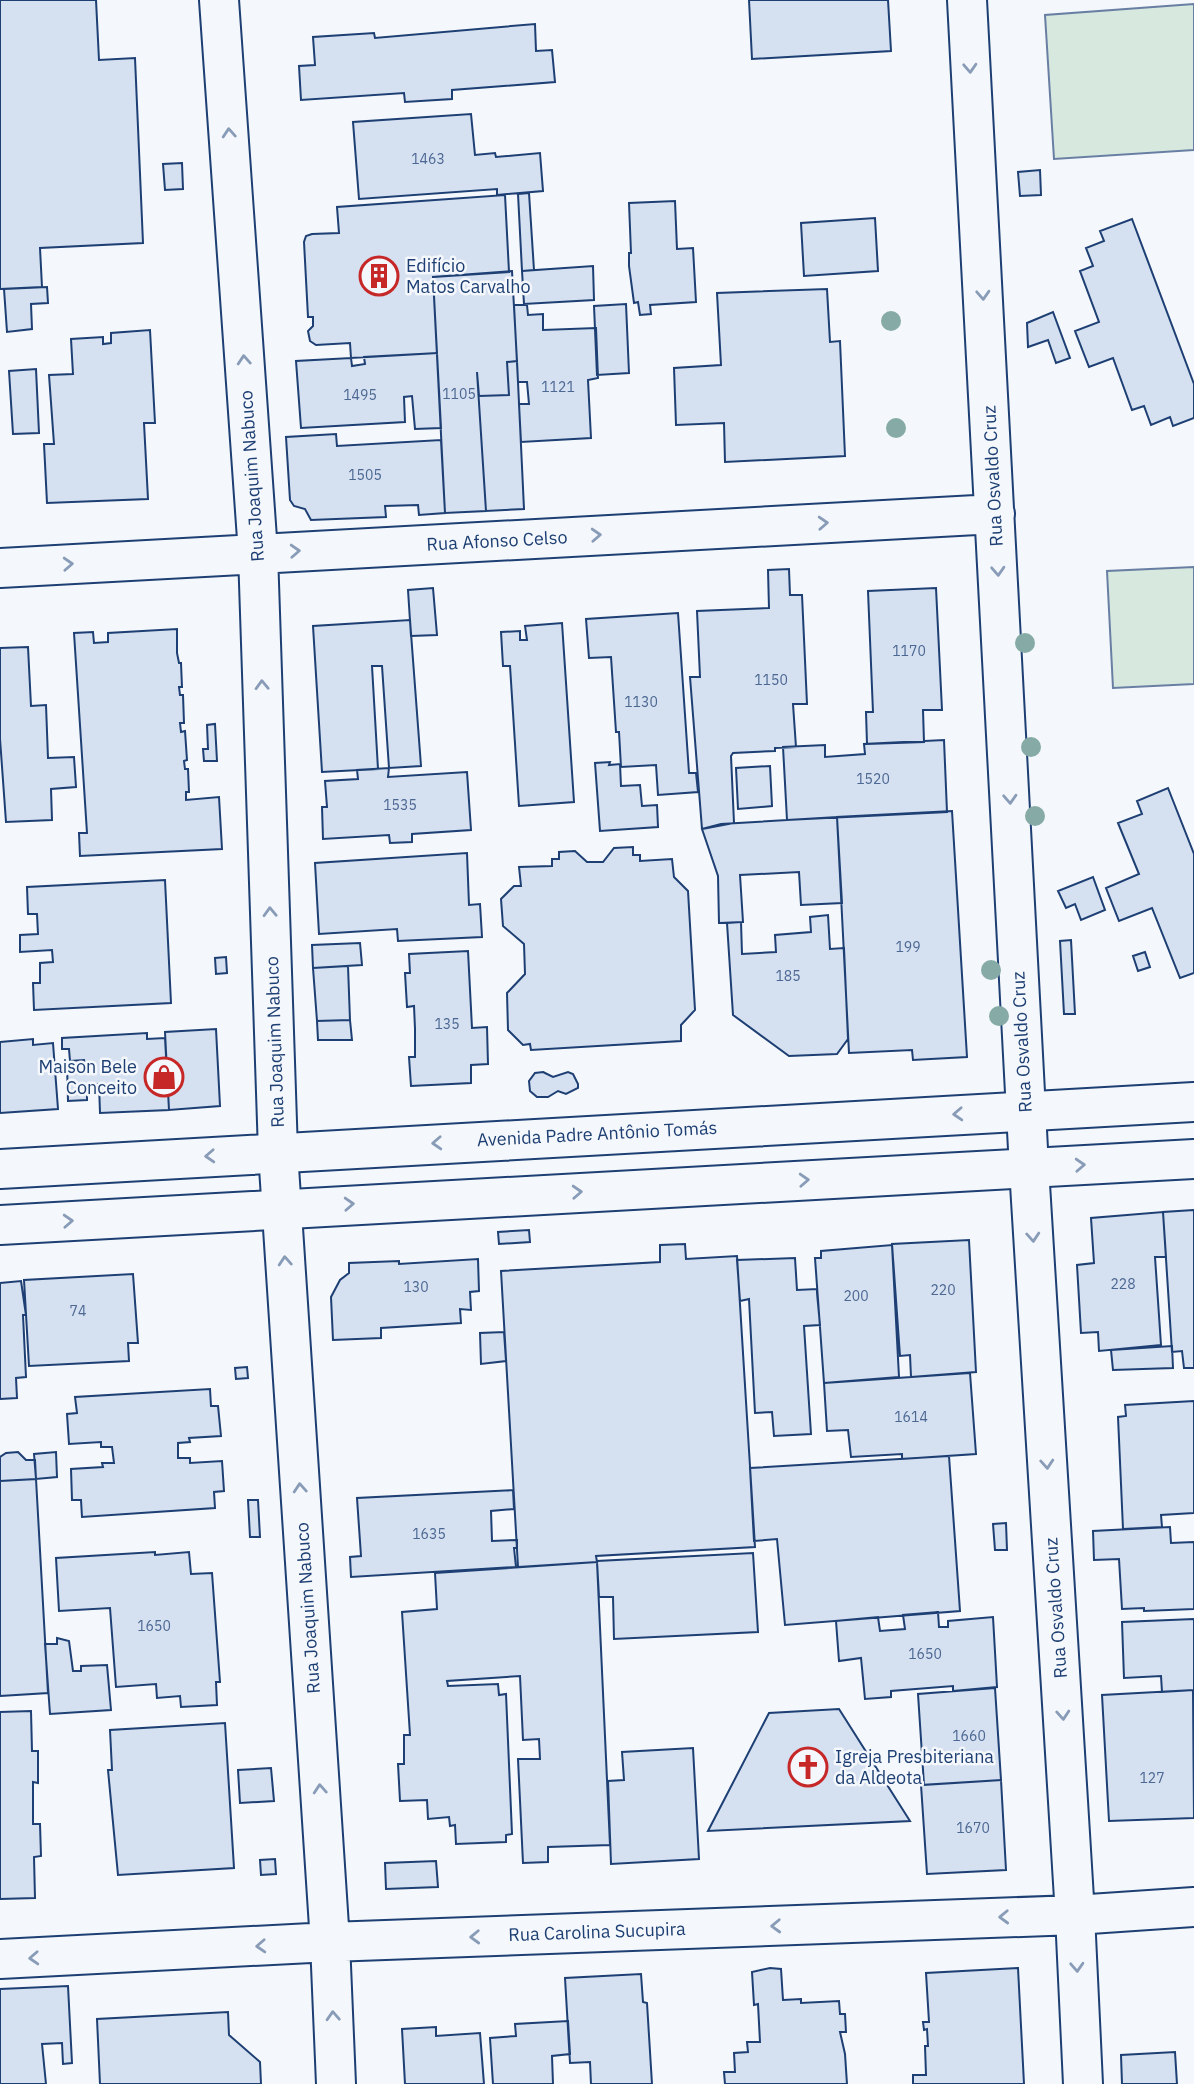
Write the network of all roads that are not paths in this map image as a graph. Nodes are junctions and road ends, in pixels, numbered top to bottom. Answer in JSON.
{"nodes":[{"id":1,"x":219,"y":0,"type":"edge"},
{"id":2,"x":967,"y":0,"type":"edge"},
{"id":3,"x":995,"y":514,"type":"junction"},
{"id":4,"x":258,"y":553,"type":"junction"},
{"id":5,"x":0,"y":568,"type":"edge"},
{"id":6,"x":1194,"y":1102,"type":"edge"},
{"id":7,"x":1026,"y":1110,"type":"junction"},
{"id":8,"x":278,"y":1152,"type":"junction"},
{"id":9,"x":1194,"y":1159,"type":"edge"},
{"id":10,"x":1029,"y":1168,"type":"junction"},
{"id":11,"x":0,"y":1169,"type":"edge"},
{"id":12,"x":281,"y":1208,"type":"junction"},
{"id":13,"x":0,"y":1225,"type":"edge"},
{"id":14,"x":1194,"y":1907,"type":"edge"},
{"id":15,"x":1075,"y":1915,"type":"junction"},
{"id":16,"x":330,"y":1942,"type":"junction"},
{"id":17,"x":0,"y":1959,"type":"edge"},
{"id":18,"x":336,"y":2084,"type":"edge"},
{"id":19,"x":1083,"y":2084,"type":"edge"}],
"edges":[{"from":4,"to":1,"type":"street","name":"Rua Joaquim Nabuco","one_way":true},
{"from":2,"to":3,"type":"street","name":"Rua Osvaldo Cruz","one_way":true},
{"from":4,"to":3,"type":"street","name":"Rua Afonso Celso","one_way":true},
{"from":3,"to":7,"type":"street","name":"Rua Osvaldo Cruz","one_way":true},
{"from":5,"to":4,"type":"street","name":"Rua Afonso Celso","one_way":true},
{"from":8,"to":4,"type":"street","name":"Rua Joaquim Nabuco","one_way":true},
{"from":6,"to":7,"type":"street","name":"Avenida Padre Antônio Tomás"},
{"from":7,"to":8,"type":"street","name":"Avenida Padre Antônio Tomás","one_way":true},
{"from":7,"to":10,"type":"street","name":"Rua Osvaldo Cruz"},
{"from":8,"to":11,"type":"street","name":"Avenida Padre Antônio Tomás","one_way":true},
{"from":8,"to":12,"type":"street","name":"Rua Joaquim Nabuco"},
{"from":10,"to":9,"type":"street","one_way":true},
{"from":12,"to":10,"type":"street","one_way":true},
{"from":10,"to":15,"type":"street","name":"Rua Osvaldo Cruz","one_way":true},
{"from":13,"to":12,"type":"street","one_way":true},
{"from":16,"to":12,"type":"street","name":"Rua Joaquim Nabuco","one_way":true},
{"from":14,"to":15,"type":"street","name":"Rua Carolina Sucupira"},
{"from":15,"to":16,"type":"street","name":"Rua Carolina Sucupira","one_way":true},
{"from":15,"to":19,"type":"street","name":"Rua Osvaldo Cruz","one_way":true},
{"from":16,"to":17,"type":"street","name":"Rua Carolina Sucupira","one_way":true},
{"from":18,"to":16,"type":"street","name":"Rua Joaquim Nabuco","one_way":true}]}
